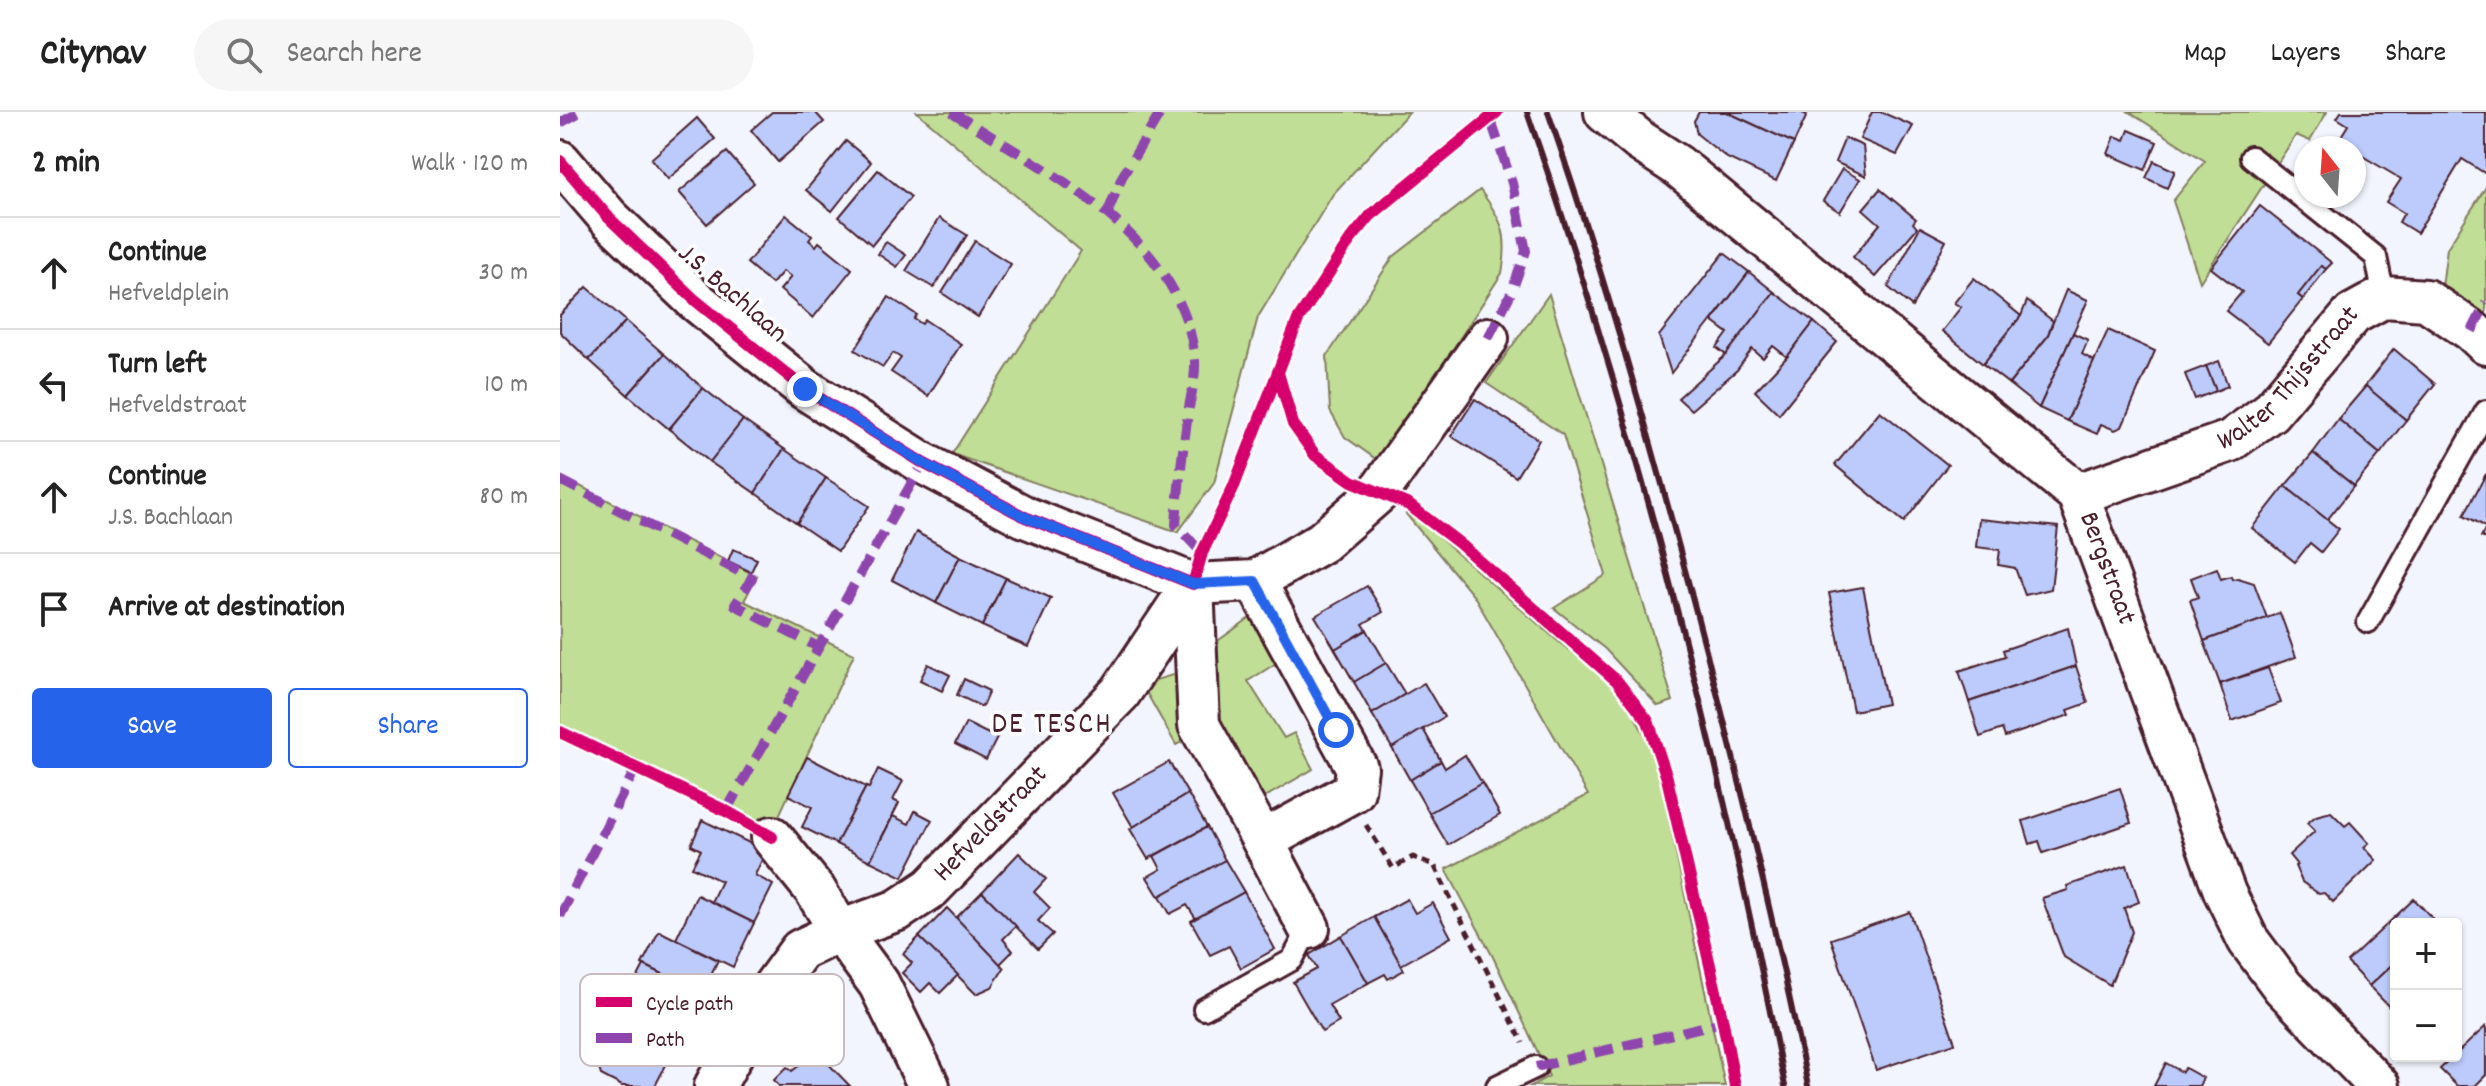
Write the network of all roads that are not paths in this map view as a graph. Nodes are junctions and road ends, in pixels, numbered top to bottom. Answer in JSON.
{"nodes":[{"id":1,"x":1605,"y":112,"type":"edge"},
{"id":2,"x":1649,"y":126,"type":"edge"},
{"id":3,"x":2251,"y":157,"type":"dead end"},
{"id":4,"x":560,"y":161,"type":"edge"},
{"id":5,"x":2384,"y":297,"type":"junction"},
{"id":6,"x":1488,"y":338,"type":"dead end"},
{"id":7,"x":2486,"y":344,"type":"edge"},
{"id":8,"x":2486,"y":411,"type":"edge"},
{"id":9,"x":2078,"y":494,"type":"junction"},
{"id":10,"x":1255,"y":581,"type":"junction"},
{"id":11,"x":1193,"y":584,"type":"junction"},
{"id":12,"x":2368,"y":622,"type":"dead end"},
{"id":13,"x":772,"y":837,"type":"dead end"},
{"id":14,"x":1263,"y":841,"type":"junction"},
{"id":15,"x":1309,"y":928,"type":"joint"},
{"id":16,"x":840,"y":931,"type":"junction"},
{"id":17,"x":783,"y":974,"type":"edge"},
{"id":18,"x":1204,"y":1009,"type":"dead end"},
{"id":19,"x":726,"y":1066,"type":"edge"},
{"id":20,"x":1536,"y":1067,"type":"road end"},
{"id":21,"x":715,"y":1086,"type":"edge"},
{"id":22,"x":929,"y":1086,"type":"edge"},
{"id":23,"x":1497,"y":1086,"type":"edge"},
{"id":24,"x":2379,"y":1086,"type":"edge"}],
"edges":[{"from":1,"to":2,"type":"street"},
{"from":2,"to":9,"type":"street","name":"Bergstraat"},
{"from":3,"to":5,"type":"lane"},
{"from":4,"to":11,"type":"street","name":"J.S. Bachlaan"},
{"from":5,"to":7,"type":"street","name":"Walter Thijsstraat"},
{"from":5,"to":9,"type":"street","name":"Walter Thijsstraat"},
{"from":6,"to":10,"type":"street"},
{"from":8,"to":12,"type":"lane"},
{"from":9,"to":24,"type":"street","name":"Bergstraat"},
{"from":10,"to":11,"type":"street"},
{"from":10,"to":14,"type":"street"},
{"from":11,"to":14,"type":"street"},
{"from":11,"to":16,"type":"street","name":"Hefveldstraat"},
{"from":13,"to":16,"type":"street"},
{"from":14,"to":15,"type":"street"},
{"from":15,"to":18,"type":"lane"},
{"from":16,"to":17,"type":"street","name":"Hefveldstraat"},
{"from":16,"to":22,"type":"street"},
{"from":19,"to":21,"type":"street","name":"Hefveldstraat"},
{"from":20,"to":23,"type":"lane"}]}
